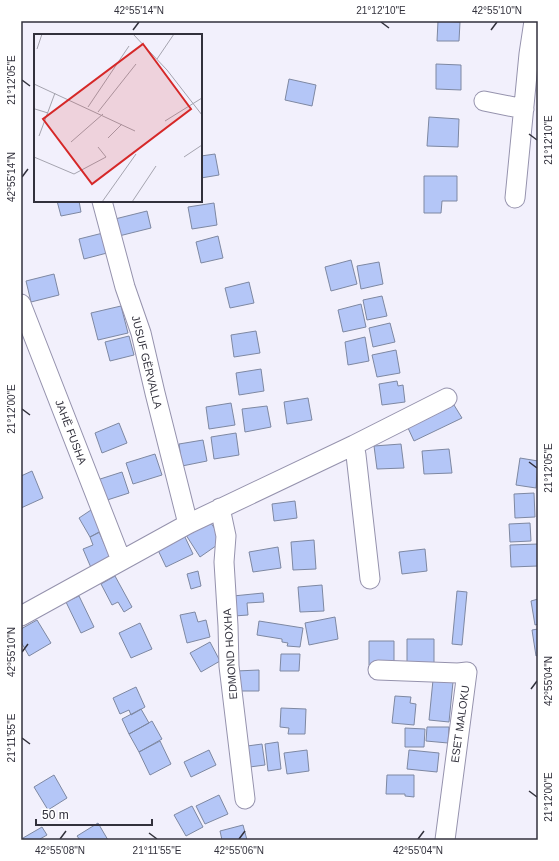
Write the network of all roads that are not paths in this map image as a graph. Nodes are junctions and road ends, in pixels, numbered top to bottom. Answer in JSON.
{"nodes":[{"id":1,"x":534,"y":21,"type":"edge"},
{"id":2,"x":484,"y":101,"type":"dead end"},
{"id":3,"x":524,"y":109,"type":"junction"},
{"id":4,"x":515,"y":198,"type":"dead end"},
{"id":5,"x":102,"y":202,"type":"edge"},
{"id":6,"x":21,"y":304,"type":"edge"},
{"id":7,"x":447,"y":398,"type":"dead end"},
{"id":8,"x":354,"y":446,"type":"junction"},
{"id":9,"x":220,"y":508,"type":"junction"},
{"id":10,"x":188,"y":524,"type":"junction"},
{"id":11,"x":121,"y":560,"type":"junction"},
{"id":12,"x":370,"y":579,"type":"dead end"},
{"id":13,"x":21,"y":616,"type":"edge"},
{"id":14,"x":378,"y":670,"type":"dead end"},
{"id":15,"x":245,"y":799,"type":"dead end"},
{"id":16,"x":445,"y":840,"type":"edge"}],
"edges":[{"from":1,"to":3,"type":"street"},
{"from":2,"to":3,"type":"street"},
{"from":3,"to":4,"type":"street"},
{"from":5,"to":10,"type":"street","name":"JUSUF GËRVALLA"},
{"from":6,"to":11,"type":"street","name":"JAHË FUSHA"},
{"from":7,"to":8,"type":"street"},
{"from":8,"to":9,"type":"street"},
{"from":8,"to":12,"type":"street"},
{"from":9,"to":10,"type":"street"},
{"from":9,"to":15,"type":"street","name":"EDMOND HOXHA"},
{"from":10,"to":11,"type":"street"},
{"from":11,"to":13,"type":"street"},
{"from":14,"to":16,"type":"street","name":"ESET MALOKU"}]}
